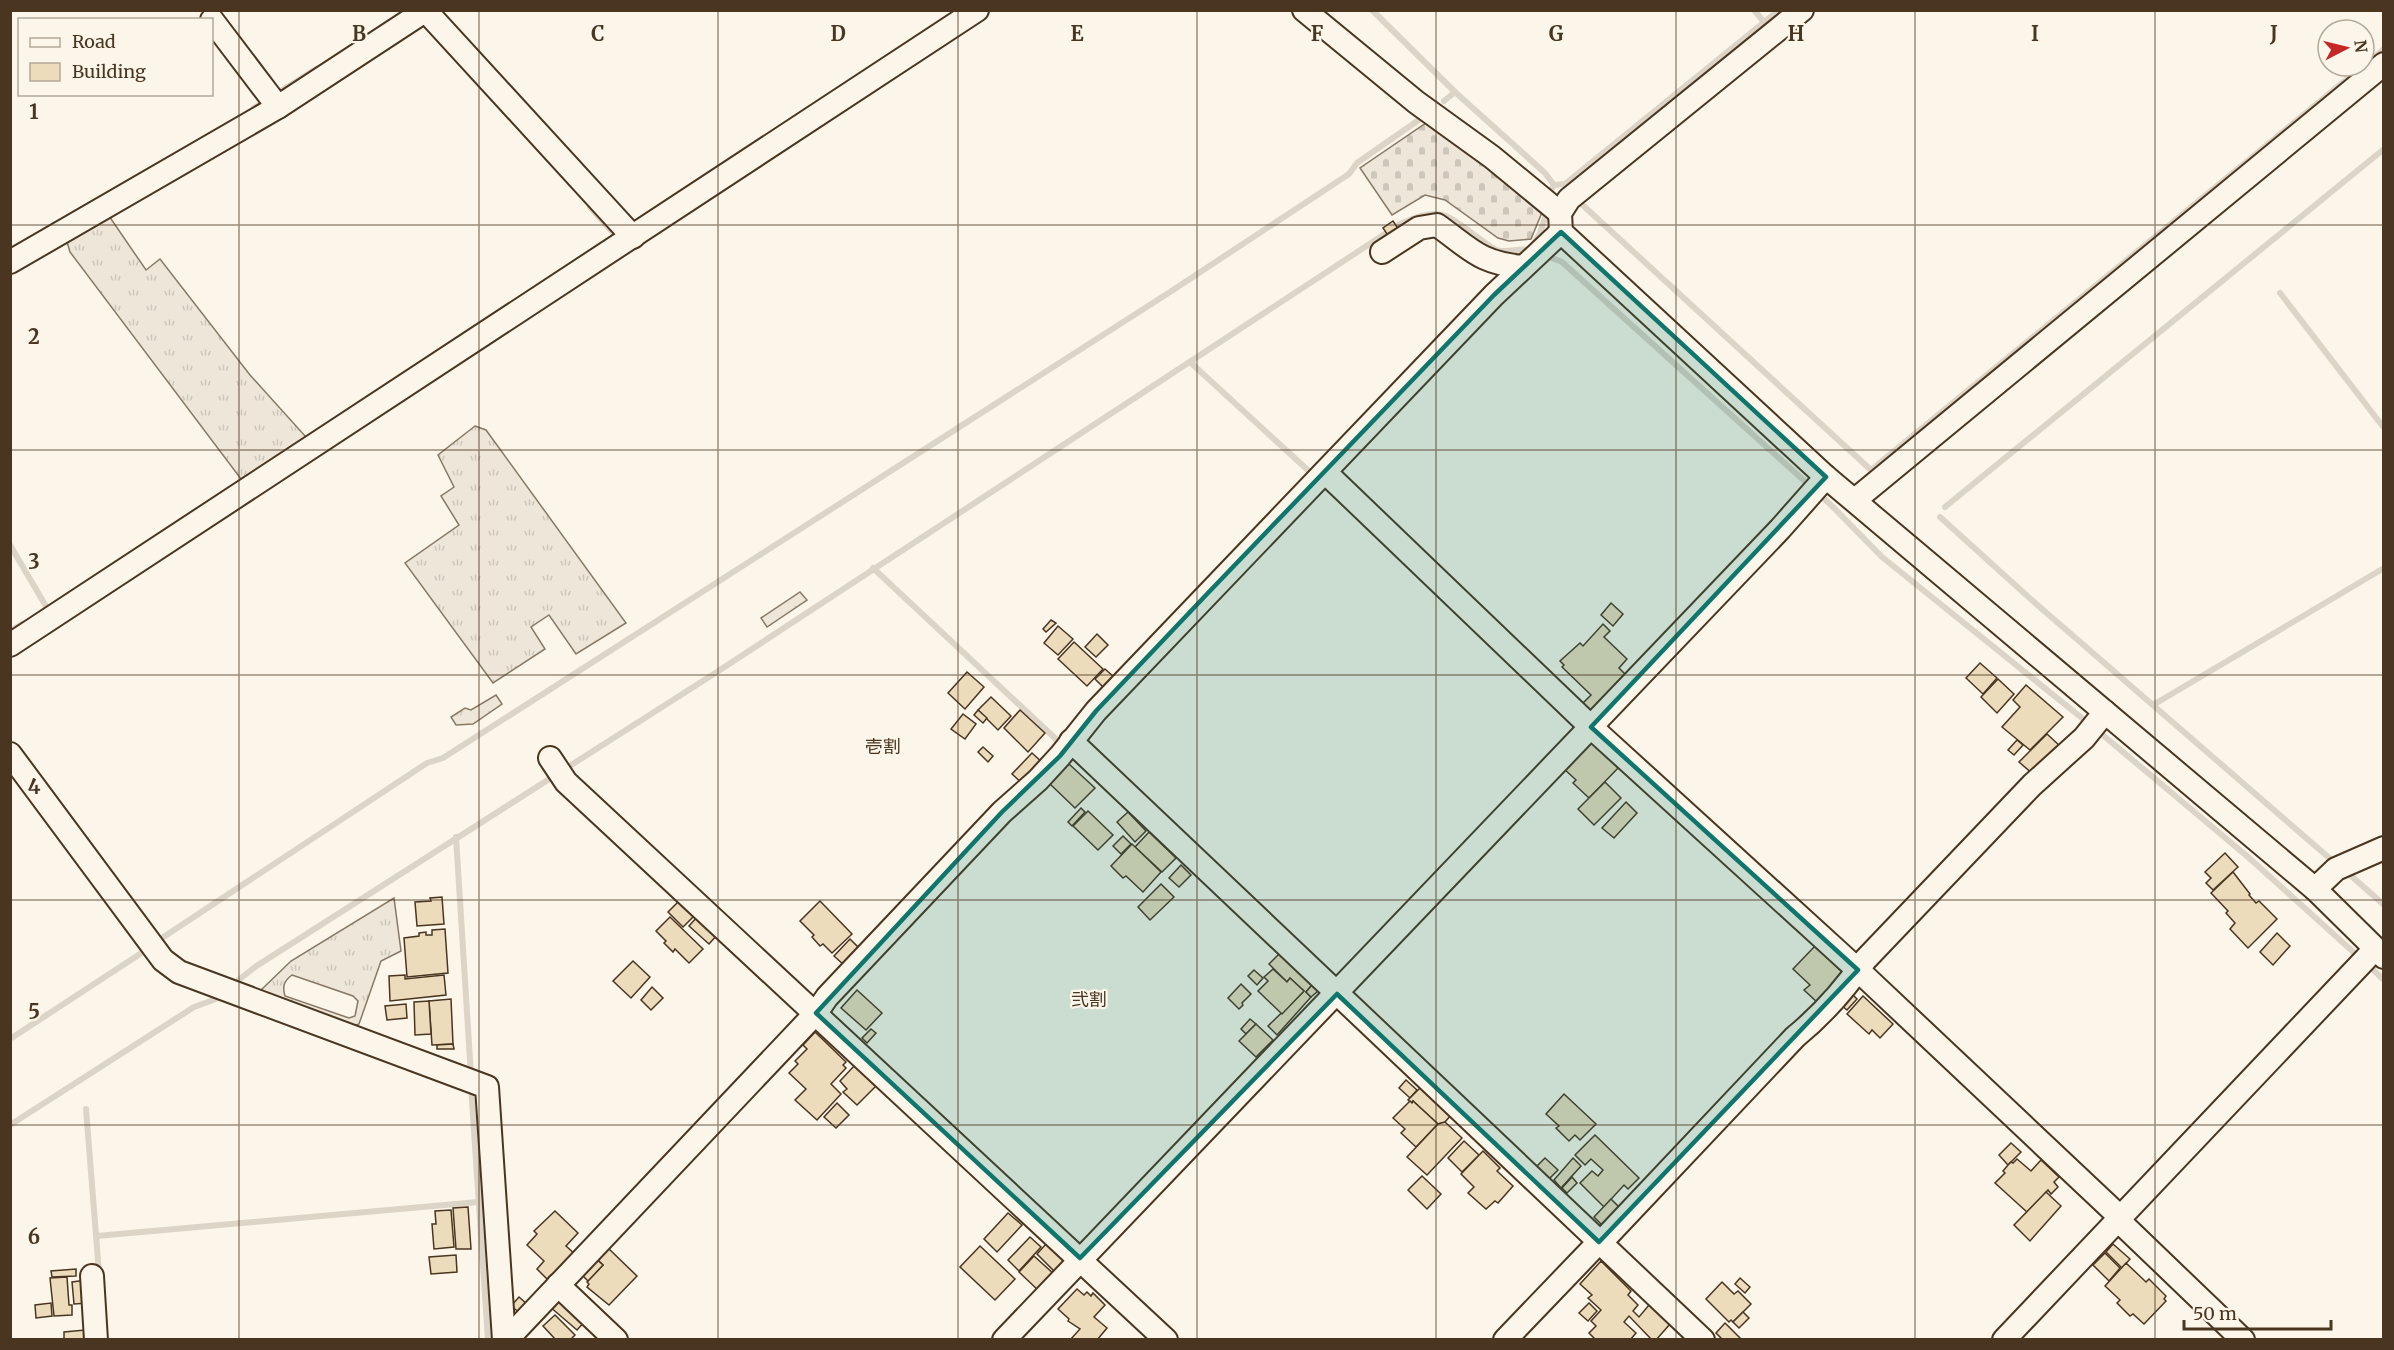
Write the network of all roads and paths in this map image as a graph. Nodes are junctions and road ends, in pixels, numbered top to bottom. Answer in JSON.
{"nodes":[{"id":1,"x":977,"y":10,"type":"edge"},
{"id":2,"x":1304,"y":10,"type":"edge"},
{"id":3,"x":1803,"y":10,"type":"edge"},
{"id":4,"x":213,"y":23,"type":"edge"},
{"id":5,"x":2384,"y":64,"type":"edge"},
{"id":6,"x":273,"y":101,"type":"junction"},
{"id":7,"x":1567,"y":209,"type":"junction"},
{"id":8,"x":628,"y":231,"type":"junction"},
{"id":9,"x":1382,"y":252,"type":"dead end"},
{"id":10,"x":1533,"y":258,"type":"junction"},
{"id":11,"x":10,"y":262,"type":"edge"},
{"id":12,"x":1329,"y":476,"type":"junction"},
{"id":13,"x":1818,"y":485,"type":"junction"},
{"id":14,"x":1855,"y":500,"type":"junction"},
{"id":15,"x":10,"y":645,"type":"edge"},
{"id":16,"x":2097,"y":722,"type":"junction"},
{"id":17,"x":1592,"y":727,"type":"junction"},
{"id":18,"x":1077,"y":747,"type":"junction"},
{"id":19,"x":10,"y":754,"type":"edge"},
{"id":20,"x":557,"y":767,"type":"dead end"},
{"id":21,"x":2384,"y":848,"type":"edge"},
{"id":22,"x":2315,"y":889,"type":"junction"},
{"id":23,"x":2371,"y":957,"type":"edge"},
{"id":24,"x":1855,"y":976,"type":"junction"},
{"id":25,"x":1337,"y":994,"type":"junction"},
{"id":26,"x":816,"y":1013,"type":"junction"},
{"id":27,"x":2119,"y":1219,"type":"junction"},
{"id":28,"x":1599,"y":1242,"type":"junction"},
{"id":29,"x":1076,"y":1263,"type":"junction"},
{"id":30,"x":92,"y":1276,"type":"dead end"},
{"id":31,"x":562,"y":1288,"type":"junction"},
{"id":32,"x":504,"y":1339,"type":"edge"},
{"id":33,"x":96,"y":1340,"type":"edge"},
{"id":34,"x":616,"y":1340,"type":"edge"},
{"id":35,"x":1004,"y":1340,"type":"edge"},
{"id":36,"x":1166,"y":1340,"type":"edge"},
{"id":37,"x":1505,"y":1340,"type":"edge"},
{"id":38,"x":1703,"y":1340,"type":"edge"},
{"id":39,"x":2004,"y":1340,"type":"edge"},
{"id":40,"x":2244,"y":1340,"type":"edge"}],
"edges":[{"from":1,"to":8,"type":"street"},
{"from":2,"to":7,"type":"street"},
{"from":3,"to":7,"type":"street"},
{"from":4,"to":6,"type":"street"},
{"from":5,"to":14,"type":"street"},
{"from":6,"to":8,"type":"street"},
{"from":6,"to":11,"type":"street"},
{"from":7,"to":10,"type":"street"},
{"from":7,"to":13,"type":"street"},
{"from":8,"to":15,"type":"street"},
{"from":9,"to":10,"type":"street"},
{"from":10,"to":12,"type":"street"},
{"from":12,"to":17,"type":"street"},
{"from":12,"to":18,"type":"street"},
{"from":13,"to":14,"type":"street"},
{"from":13,"to":17,"type":"street"},
{"from":14,"to":16,"type":"street"},
{"from":16,"to":22,"type":"street"},
{"from":16,"to":24,"type":"street"},
{"from":17,"to":24,"type":"street"},
{"from":17,"to":25,"type":"street"},
{"from":18,"to":25,"type":"street"},
{"from":18,"to":26,"type":"street"},
{"from":19,"to":32,"type":"street"},
{"from":20,"to":26,"type":"street"},
{"from":21,"to":22,"type":"street"},
{"from":22,"to":23,"type":"street"},
{"from":23,"to":27,"type":"street"},
{"from":24,"to":27,"type":"street"},
{"from":24,"to":28,"type":"street"},
{"from":25,"to":28,"type":"street"},
{"from":25,"to":29,"type":"street"},
{"from":26,"to":29,"type":"street"},
{"from":26,"to":31,"type":"street"},
{"from":27,"to":39,"type":"street"},
{"from":27,"to":40,"type":"street"},
{"from":28,"to":37,"type":"street"},
{"from":28,"to":38,"type":"street"},
{"from":29,"to":35,"type":"street"},
{"from":29,"to":36,"type":"street"},
{"from":30,"to":33,"type":"street"},
{"from":31,"to":32,"type":"street"},
{"from":31,"to":34,"type":"street"}]}
